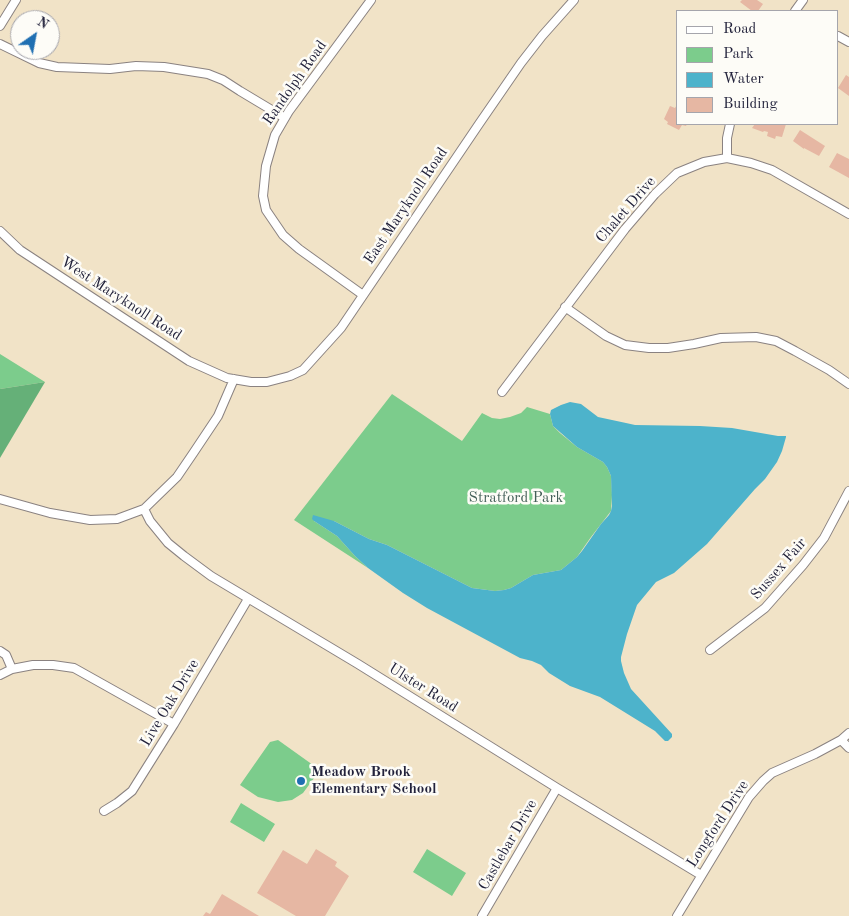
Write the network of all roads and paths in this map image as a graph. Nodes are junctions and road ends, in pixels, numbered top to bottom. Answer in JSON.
{"nodes":[{"id":1,"x":16,"y":0,"type":"edge"},
{"id":2,"x":371,"y":0,"type":"edge"},
{"id":3,"x":574,"y":0,"type":"edge"},
{"id":4,"x":0,"y":26,"type":"edge"},
{"id":5,"x":0,"y":44,"type":"edge"},
{"id":6,"x":285,"y":118,"type":"junction"},
{"id":7,"x":730,"y":125,"type":"edge"},
{"id":8,"x":728,"y":158,"type":"junction"},
{"id":9,"x":849,"y":214,"type":"edge"},
{"id":10,"x":0,"y":231,"type":"edge"},
{"id":11,"x":363,"y":295,"type":"junction"},
{"id":12,"x":566,"y":307,"type":"junction"},
{"id":13,"x":234,"y":379,"type":"junction"},
{"id":14,"x":849,"y":384,"type":"edge"},
{"id":15,"x":502,"y":392,"type":"dead end"},
{"id":16,"x":849,"y":491,"type":"edge"},
{"id":17,"x":0,"y":499,"type":"edge"},
{"id":18,"x":144,"y":509,"type":"junction"},
{"id":19,"x":248,"y":599,"type":"junction"},
{"id":20,"x":710,"y":650,"type":"dead end"},
{"id":21,"x":0,"y":651,"type":"edge"},
{"id":22,"x":12,"y":669,"type":"junction"},
{"id":23,"x":0,"y":675,"type":"edge"},
{"id":24,"x":174,"y":724,"type":"junction"},
{"id":25,"x":849,"y":733,"type":"edge"},
{"id":26,"x":841,"y":740,"type":"junction"},
{"id":27,"x":849,"y":748,"type":"edge"},
{"id":28,"x":557,"y":788,"type":"junction"},
{"id":29,"x":104,"y":811,"type":"dead end"},
{"id":30,"x":701,"y":875,"type":"junction"},
{"id":31,"x":482,"y":916,"type":"edge"},
{"id":32,"x":676,"y":916,"type":"edge"}],
"edges":[{"from":1,"to":4,"type":"street"},
{"from":2,"to":6,"type":"street","name":"Randolph Road"},
{"from":3,"to":11,"type":"street","name":"East Maryknoll Road"},
{"from":5,"to":6,"type":"street"},
{"from":6,"to":11,"type":"street","name":"Randolph Road"},
{"from":7,"to":8,"type":"street"},
{"from":8,"to":9,"type":"street","name":"Chalet Drive"},
{"from":8,"to":12,"type":"street","name":"Chalet Drive"},
{"from":10,"to":13,"type":"street","name":"West Maryknoll Road"},
{"from":11,"to":13,"type":"street","name":"East Maryknoll Road"},
{"from":12,"to":14,"type":"street"},
{"from":12,"to":15,"type":"street","name":"Chalet Drive"},
{"from":13,"to":18,"type":"street"},
{"from":16,"to":20,"type":"street","name":"Sussex Fair"},
{"from":17,"to":18,"type":"street"},
{"from":18,"to":19,"type":"street","name":"Ulster Road"},
{"from":19,"to":24,"type":"street","name":"Live Oak Drive"},
{"from":19,"to":28,"type":"street","name":"Ulster Road"},
{"from":21,"to":22,"type":"street"},
{"from":22,"to":23,"type":"street"},
{"from":22,"to":24,"type":"street"},
{"from":24,"to":29,"type":"street","name":"Live Oak Drive"},
{"from":25,"to":26,"type":"street","name":"Longford Drive"},
{"from":26,"to":27,"type":"street"},
{"from":26,"to":30,"type":"street","name":"Longford Drive"},
{"from":28,"to":30,"type":"street","name":"Ulster Road"},
{"from":28,"to":31,"type":"street","name":"Castlebar Drive"},
{"from":30,"to":32,"type":"street","name":"Longford Drive"}]}
